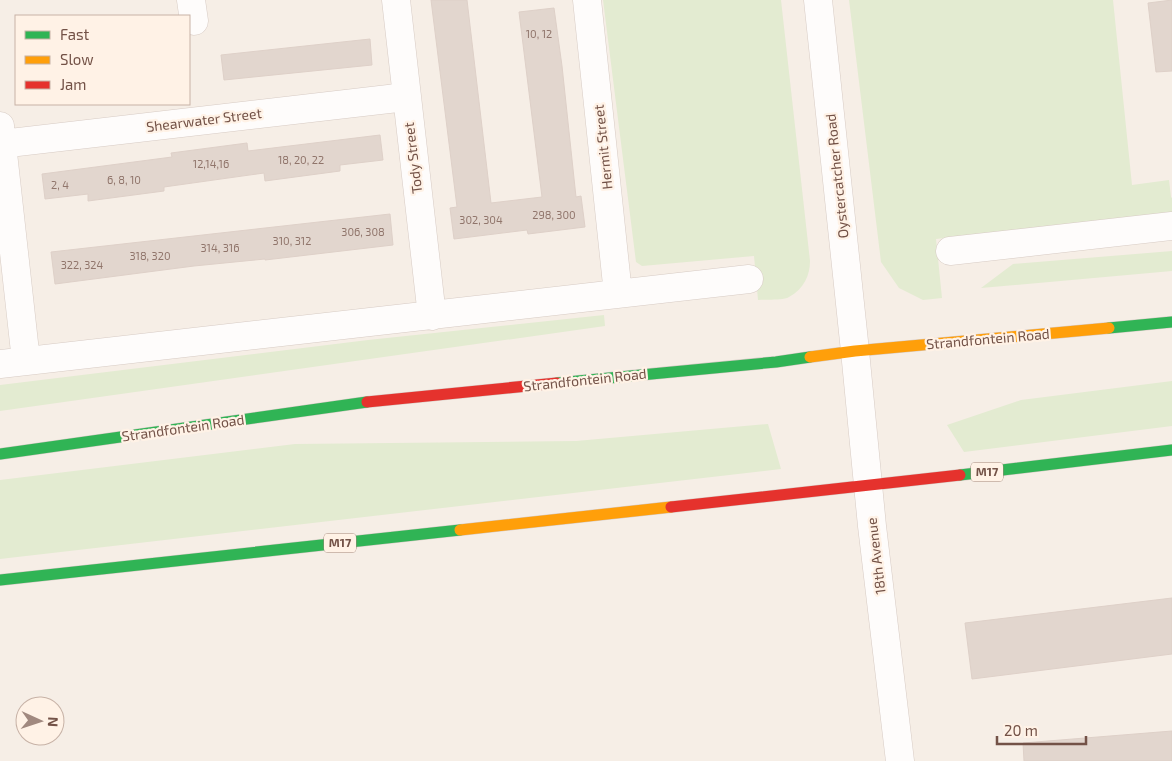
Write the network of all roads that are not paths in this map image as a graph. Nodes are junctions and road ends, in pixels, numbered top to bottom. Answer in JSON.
{"nodes":[{"id":1,"x":396,"y":0,"type":"edge"},
{"id":2,"x":587,"y":0,"type":"edge"},
{"id":3,"x":818,"y":0,"type":"edge"},
{"id":4,"x":406,"y":97,"type":"junction"},
{"id":5,"x":1,"y":138,"type":"edge"},
{"id":6,"x":1172,"y":226,"type":"edge"},
{"id":7,"x":950,"y":251,"type":"dead end"},
{"id":8,"x":749,"y":279,"type":"dead end"},
{"id":9,"x":618,"y":294,"type":"junction"},
{"id":10,"x":432,"y":316,"type":"junction"},
{"id":11,"x":1172,"y":322,"type":"edge"},
{"id":12,"x":855,"y":351,"type":"junction"},
{"id":13,"x":13,"y":363,"type":"edge"},
{"id":14,"x":1172,"y":450,"type":"edge"},
{"id":15,"x":0,"y":454,"type":"edge"},
{"id":16,"x":868,"y":486,"type":"junction"},
{"id":17,"x":0,"y":580,"type":"edge"},
{"id":18,"x":900,"y":761,"type":"edge"}],
"edges":[{"from":1,"to":4,"type":"street","name":"Tody Street"},
{"from":2,"to":9,"type":"street","name":"Hermit Street"},
{"from":3,"to":12,"type":"street","name":"Oystercatcher Road"},
{"from":4,"to":5,"type":"street","name":"Shearwater Street"},
{"from":4,"to":10,"type":"street","name":"Tody Street"},
{"from":5,"to":13,"type":"street"},
{"from":6,"to":7,"type":"street"},
{"from":8,"to":9,"type":"street"},
{"from":9,"to":10,"type":"street"},
{"from":10,"to":13,"type":"street"},
{"from":11,"to":12,"type":"main road","name":"Strandfontein Road"},
{"from":12,"to":15,"type":"main road","name":"Strandfontein Road"},
{"from":12,"to":16,"type":"street","name":"18th Avenue"},
{"from":14,"to":16,"type":"main road","number":"M17"},
{"from":16,"to":17,"type":"main road","number":"M17"},
{"from":16,"to":18,"type":"street","name":"18th Avenue"}]}
